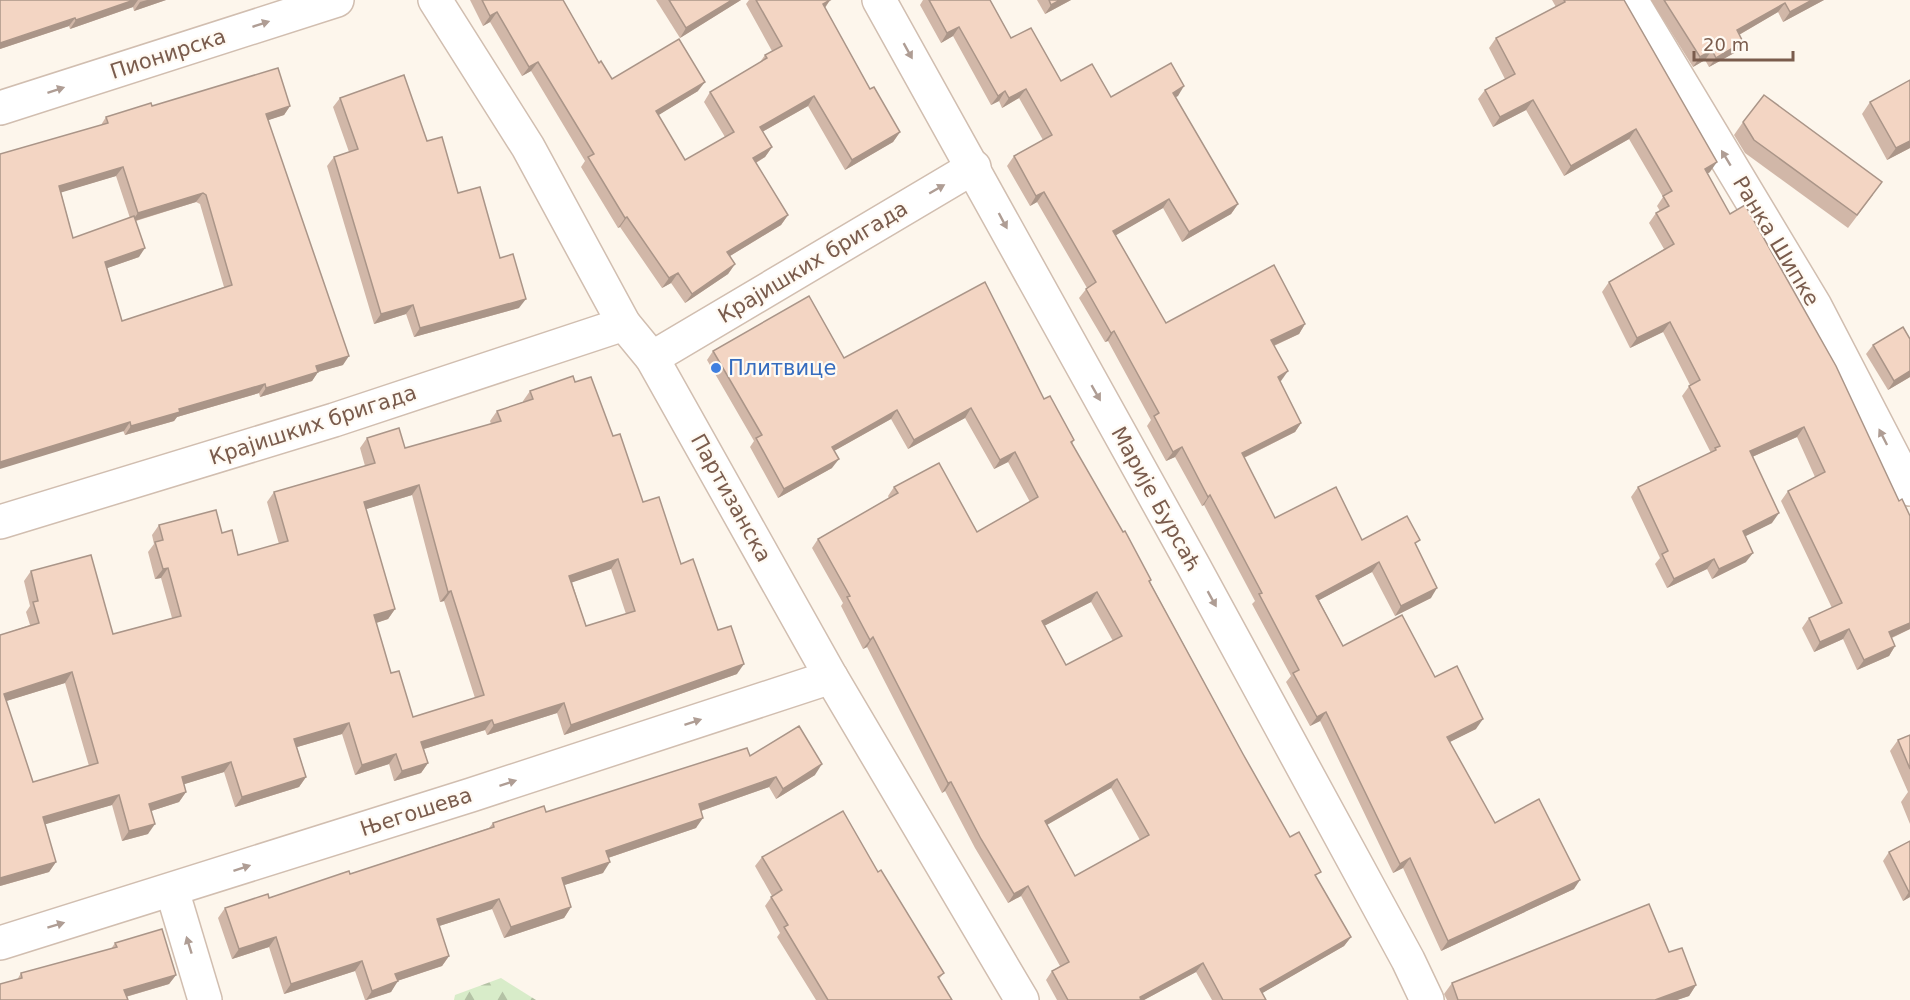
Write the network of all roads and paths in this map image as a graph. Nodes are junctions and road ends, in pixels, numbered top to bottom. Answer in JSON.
{"nodes":[{"id":1,"x":337,"y":0,"type":"edge"},
{"id":2,"x":435,"y":0,"type":"edge"},
{"id":3,"x":879,"y":0,"type":"edge"},
{"id":4,"x":1631,"y":0,"type":"edge"},
{"id":5,"x":0,"y":108,"type":"edge"},
{"id":6,"x":974,"y":167,"type":"junction"},
{"id":7,"x":624,"y":324,"type":"junction"},
{"id":8,"x":652,"y":358,"type":"junction"},
{"id":9,"x":1910,"y":489,"type":"edge"},
{"id":10,"x":0,"y":522,"type":"edge"},
{"id":11,"x":831,"y":677,"type":"junction"},
{"id":12,"x":172,"y":890,"type":"junction"},
{"id":13,"x":0,"y":943,"type":"edge"},
{"id":14,"x":205,"y":1000,"type":"edge"},
{"id":15,"x":1022,"y":1000,"type":"edge"},
{"id":16,"x":1427,"y":1000,"type":"edge"}],
"edges":[{"from":5,"to":1,"type":"street","name":"Пионирска","one_way":true},
{"from":2,"to":7,"type":"street","name":"Партизанска"},
{"from":3,"to":6,"type":"street","name":"Марије Бурсаћ","one_way":true},
{"from":9,"to":4,"type":"street","name":"Ранка Шипке","one_way":true},
{"from":8,"to":6,"type":"street","name":"Крајишких бригада","one_way":true},
{"from":6,"to":16,"type":"street","name":"Марије Бурсаћ","one_way":true},
{"from":7,"to":8,"type":"street","name":"Партизанска"},
{"from":7,"to":10,"type":"street","name":"Крајишких бригада"},
{"from":8,"to":11,"type":"street","name":"Партизанска"},
{"from":12,"to":11,"type":"street","name":"Његошева","one_way":true},
{"from":11,"to":15,"type":"street","name":"Партизанска"},
{"from":13,"to":12,"type":"street","name":"Његошева","one_way":true},
{"from":14,"to":12,"type":"street","one_way":true}]}
